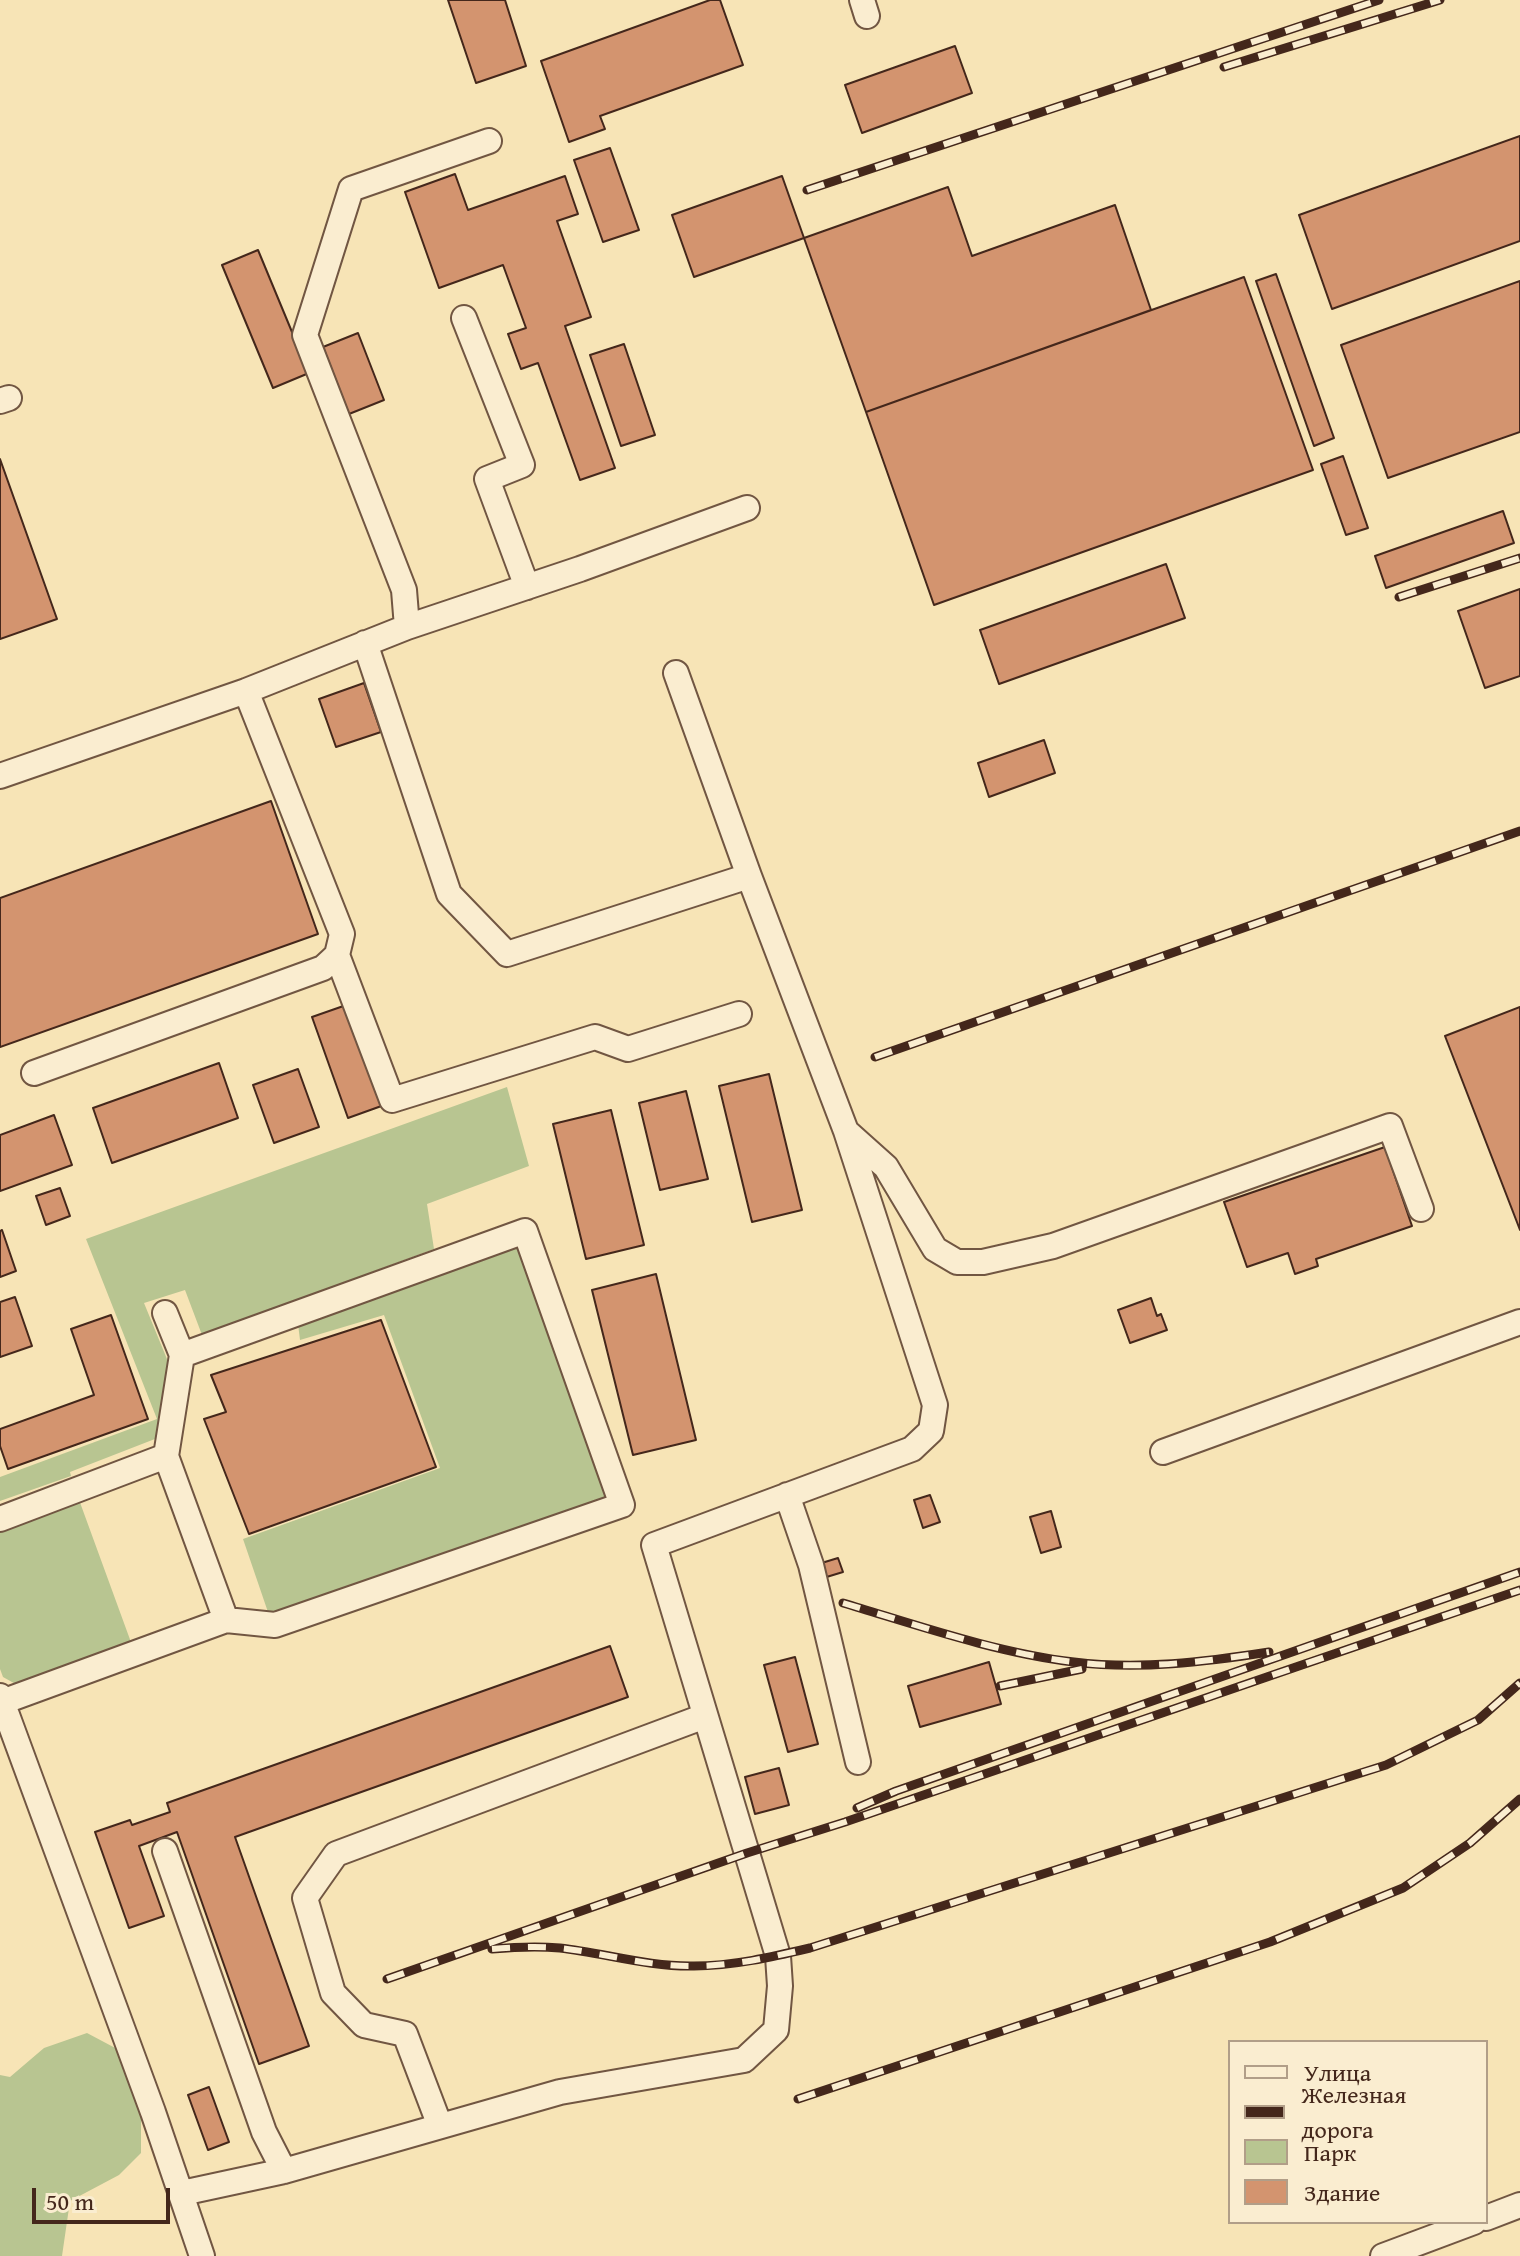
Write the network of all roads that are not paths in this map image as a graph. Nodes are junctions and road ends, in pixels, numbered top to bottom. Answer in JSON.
{"nodes":[{"id":1,"x":489,"y":141,"type":"dead end"},
{"id":2,"x":464,"y":318,"type":"dead end"},
{"id":3,"x":747,"y":508,"type":"dead end"},
{"id":4,"x":527,"y":587,"type":"junction"},
{"id":5,"x":407,"y":627,"type":"junction"},
{"id":6,"x":365,"y":643,"type":"junction"},
{"id":7,"x":676,"y":673,"type":"dead end"},
{"id":8,"x":246,"y":691,"type":"junction"},
{"id":9,"x":0,"y":776,"type":"edge"},
{"id":10,"x":749,"y":876,"type":"junction"},
{"id":11,"x":337,"y":955,"type":"junction"},
{"id":12,"x":739,"y":1014,"type":"dead end"},
{"id":13,"x":34,"y":1073,"type":"dead end"},
{"id":14,"x":846,"y":1131,"type":"junction"},
{"id":15,"x":1421,"y":1209,"type":"dead end"},
{"id":16,"x":165,"y":1313,"type":"dead end"},
{"id":17,"x":1520,"y":1322,"type":"edge"},
{"id":18,"x":182,"y":1355,"type":"junction"},
{"id":19,"x":1163,"y":1452,"type":"dead end"},
{"id":20,"x":166,"y":1456,"type":"junction"},
{"id":21,"x":787,"y":1495,"type":"junction"},
{"id":22,"x":0,"y":1519,"type":"edge"},
{"id":23,"x":226,"y":1620,"type":"junction"},
{"id":24,"x":1,"y":1699,"type":"edge"},
{"id":25,"x":705,"y":1716,"type":"junction"},
{"id":26,"x":858,"y":1762,"type":"dead end"},
{"id":27,"x":165,"y":1851,"type":"dead end"},
{"id":28,"x":440,"y":2126,"type":"junction"},
{"id":29,"x":284,"y":2171,"type":"junction"},
{"id":30,"x":182,"y":2193,"type":"junction"},
{"id":31,"x":1520,"y":2205,"type":"edge"},
{"id":32,"x":1488,"y":2217,"type":"edge"},
{"id":33,"x":1469,"y":2224,"type":"edge"},
{"id":34,"x":202,"y":2256,"type":"edge"},
{"id":35,"x":1383,"y":2256,"type":"edge"}],
"edges":[{"from":1,"to":5,"type":"street"},
{"from":2,"to":4,"type":"street"},
{"from":3,"to":4,"type":"street"},
{"from":4,"to":5,"type":"street"},
{"from":5,"to":6,"type":"street"},
{"from":6,"to":8,"type":"street"},
{"from":6,"to":10,"type":"street"},
{"from":7,"to":10,"type":"street"},
{"from":8,"to":9,"type":"street"},
{"from":8,"to":11,"type":"street"},
{"from":10,"to":14,"type":"street"},
{"from":11,"to":12,"type":"street"},
{"from":11,"to":13,"type":"street"},
{"from":14,"to":15,"type":"street"},
{"from":14,"to":21,"type":"street"},
{"from":16,"to":18,"type":"street"},
{"from":17,"to":19,"type":"street"},
{"from":18,"to":20,"type":"street"},
{"from":18,"to":23,"type":"street"},
{"from":20,"to":22,"type":"street"},
{"from":20,"to":23,"type":"street"},
{"from":21,"to":25,"type":"street"},
{"from":21,"to":26,"type":"street"},
{"from":23,"to":24,"type":"street"},
{"from":24,"to":30,"type":"street"},
{"from":25,"to":28,"type":"street"},
{"from":25,"to":28,"type":"street"},
{"from":27,"to":29,"type":"street"},
{"from":28,"to":29,"type":"street"},
{"from":29,"to":30,"type":"street"},
{"from":30,"to":34,"type":"street"},
{"from":31,"to":32,"type":"street"},
{"from":33,"to":35,"type":"street"}]}
